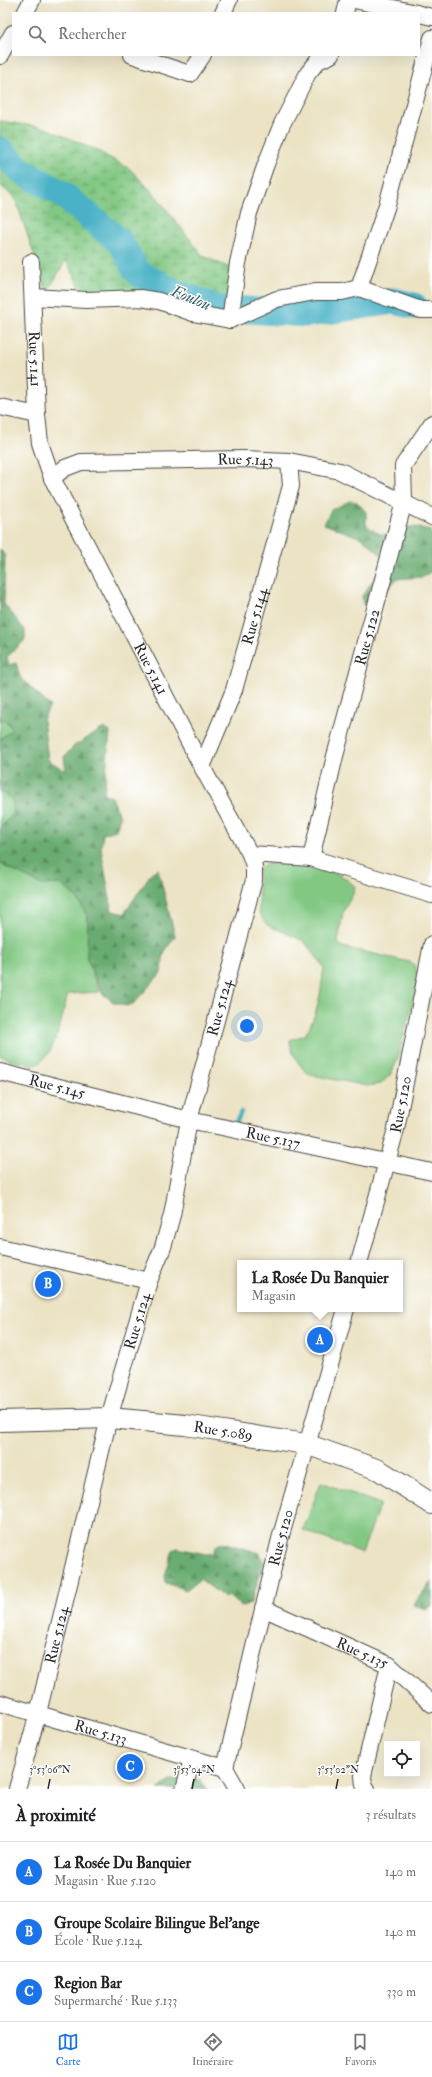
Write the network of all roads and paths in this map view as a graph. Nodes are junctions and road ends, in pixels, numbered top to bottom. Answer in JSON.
{"nodes":[{"id":1,"x":32,"y":0,"type":"edge"},
{"id":2,"x":229,"y":0,"type":"edge"},
{"id":3,"x":348,"y":0,"type":"edge"},
{"id":4,"x":354,"y":0,"type":"edge"},
{"id":5,"x":26,"y":12,"type":"edge"},
{"id":6,"x":223,"y":12,"type":"edge"},
{"id":7,"x":345,"y":12,"type":"edge"},
{"id":8,"x":413,"y":12,"type":"edge"},
{"id":9,"x":420,"y":14,"type":"edge"},
{"id":10,"x":432,"y":17,"type":"edge"},
{"id":11,"x":12,"y":35,"type":"edge"},
{"id":12,"x":432,"y":38,"type":"edge"},
{"id":13,"x":430,"y":54,"type":"edge"},
{"id":14,"x":0,"y":56,"type":"edge"},
{"id":15,"x":135,"y":56,"type":"edge"},
{"id":16,"x":202,"y":56,"type":"edge"},
{"id":17,"x":329,"y":56,"type":"edge"},
{"id":18,"x":31,"y":262,"type":"dead end"},
{"id":19,"x":359,"y":288,"type":"junction"},
{"id":20,"x":33,"y":297,"type":"junction"},
{"id":21,"x":432,"y":310,"type":"edge"},
{"id":22,"x":230,"y":320,"type":"junction"},
{"id":23,"x":0,"y":407,"type":"edge"},
{"id":24,"x":37,"y":415,"type":"junction"},
{"id":25,"x":432,"y":423,"type":"edge"},
{"id":26,"x":289,"y":461,"type":"junction"},
{"id":27,"x":52,"y":478,"type":"junction"},
{"id":28,"x":404,"y":502,"type":"junction"},
{"id":29,"x":432,"y":518,"type":"edge"},
{"id":30,"x":202,"y":767,"type":"junction"},
{"id":31,"x":250,"y":854,"type":"junction"},
{"id":32,"x":311,"y":858,"type":"junction"},
{"id":33,"x":432,"y":895,"type":"edge"},
{"id":34,"x":432,"y":944,"type":"edge"},
{"id":35,"x":0,"y":1072,"type":"edge"},
{"id":36,"x":116,"y":1101,"type":"joint"},
{"id":37,"x":189,"y":1120,"type":"junction"},
{"id":38,"x":387,"y":1162,"type":"junction"},
{"id":39,"x":432,"y":1172,"type":"edge"},
{"id":40,"x":0,"y":1247,"type":"edge"},
{"id":41,"x":360,"y":1260,"type":"edge"},
{"id":42,"x":149,"y":1281,"type":"junction"},
{"id":43,"x":345,"y":1312,"type":"edge"},
{"id":44,"x":109,"y":1418,"type":"junction"},
{"id":45,"x":0,"y":1422,"type":"edge"},
{"id":46,"x":306,"y":1444,"type":"junction"},
{"id":47,"x":432,"y":1504,"type":"edge"},
{"id":48,"x":263,"y":1608,"type":"junction"},
{"id":49,"x":389,"y":1665,"type":"junction"},
{"id":50,"x":0,"y":1703,"type":"edge"},
{"id":51,"x":432,"y":1704,"type":"edge"},
{"id":52,"x":38,"y":1713,"type":"junction"},
{"id":53,"x":192,"y":1759,"type":"junction"},
{"id":54,"x":225,"y":1768,"type":"junction"},
{"id":55,"x":17,"y":1789,"type":"edge"},
{"id":56,"x":184,"y":1789,"type":"edge"},
{"id":57,"x":237,"y":1789,"type":"edge"},
{"id":58,"x":367,"y":1789,"type":"edge"}],
"edges":[{"from":1,"to":5,"type":"street"},
{"from":2,"to":6,"type":"street"},
{"from":3,"to":7,"type":"street"},
{"from":4,"to":8,"type":"street"},
{"from":9,"to":10,"type":"street"},
{"from":11,"to":14,"type":"street"},
{"from":12,"to":13,"type":"street"},
{"from":13,"to":19,"type":"street"},
{"from":15,"to":16,"type":"street"},
{"from":17,"to":22,"type":"street"},
{"from":18,"to":20,"type":"street","name":"Rue 5.141"},
{"from":19,"to":21,"type":"street"},
{"from":19,"to":22,"type":"street"},
{"from":20,"to":22,"type":"street"},
{"from":20,"to":24,"type":"street","name":"Rue 5.141"},
{"from":23,"to":24,"type":"street"},
{"from":24,"to":27,"type":"street","name":"Rue 5.141"},
{"from":25,"to":28,"type":"street","name":"Rue 5.122"},
{"from":26,"to":27,"type":"street","name":"Rue 5.143"},
{"from":26,"to":28,"type":"street","name":"Rue 5.143"},
{"from":26,"to":30,"type":"street","name":"Rue 5.144"},
{"from":27,"to":30,"type":"street","name":"Rue 5.141"},
{"from":28,"to":29,"type":"street","name":"Rue 5.143"},
{"from":28,"to":32,"type":"street","name":"Rue 5.122"},
{"from":30,"to":31,"type":"street","name":"Rue 5.141"},
{"from":31,"to":32,"type":"street"},
{"from":31,"to":37,"type":"street","name":"Rue 5.124"},
{"from":32,"to":33,"type":"street"},
{"from":34,"to":38,"type":"street","name":"Rue 5.120"},
{"from":35,"to":36,"type":"street","name":"Rue 5.145"},
{"from":36,"to":37,"type":"street","name":"Rue 5.137"},
{"from":37,"to":38,"type":"street","name":"Rue 5.137"},
{"from":37,"to":42,"type":"street","name":"Rue 5.124"},
{"from":38,"to":39,"type":"street","name":"Rue 5.137"},
{"from":38,"to":41,"type":"street","name":"Rue 5.120"},
{"from":40,"to":42,"type":"street"},
{"from":42,"to":44,"type":"street","name":"Rue 5.124"},
{"from":43,"to":46,"type":"street","name":"Rue 5.120"},
{"from":44,"to":45,"type":"street","name":"Rue 5.089"},
{"from":44,"to":46,"type":"street","name":"Rue 5.089"},
{"from":44,"to":52,"type":"street","name":"Rue 5.124"},
{"from":46,"to":47,"type":"street","name":"Rue 5.089"},
{"from":46,"to":48,"type":"street","name":"Rue 5.120"},
{"from":48,"to":49,"type":"street","name":"Rue 5.135"},
{"from":48,"to":54,"type":"street","name":"Rue 5.120"},
{"from":49,"to":51,"type":"street"},
{"from":49,"to":58,"type":"street","name":"Rue 5.135"},
{"from":50,"to":52,"type":"street","name":"Rue 5.133"},
{"from":52,"to":53,"type":"street","name":"Rue 5.133"},
{"from":52,"to":55,"type":"street","name":"Rue 5.124"},
{"from":53,"to":54,"type":"street","name":"Rue 5.133"},
{"from":53,"to":56,"type":"street"},
{"from":54,"to":57,"type":"street"}]}
